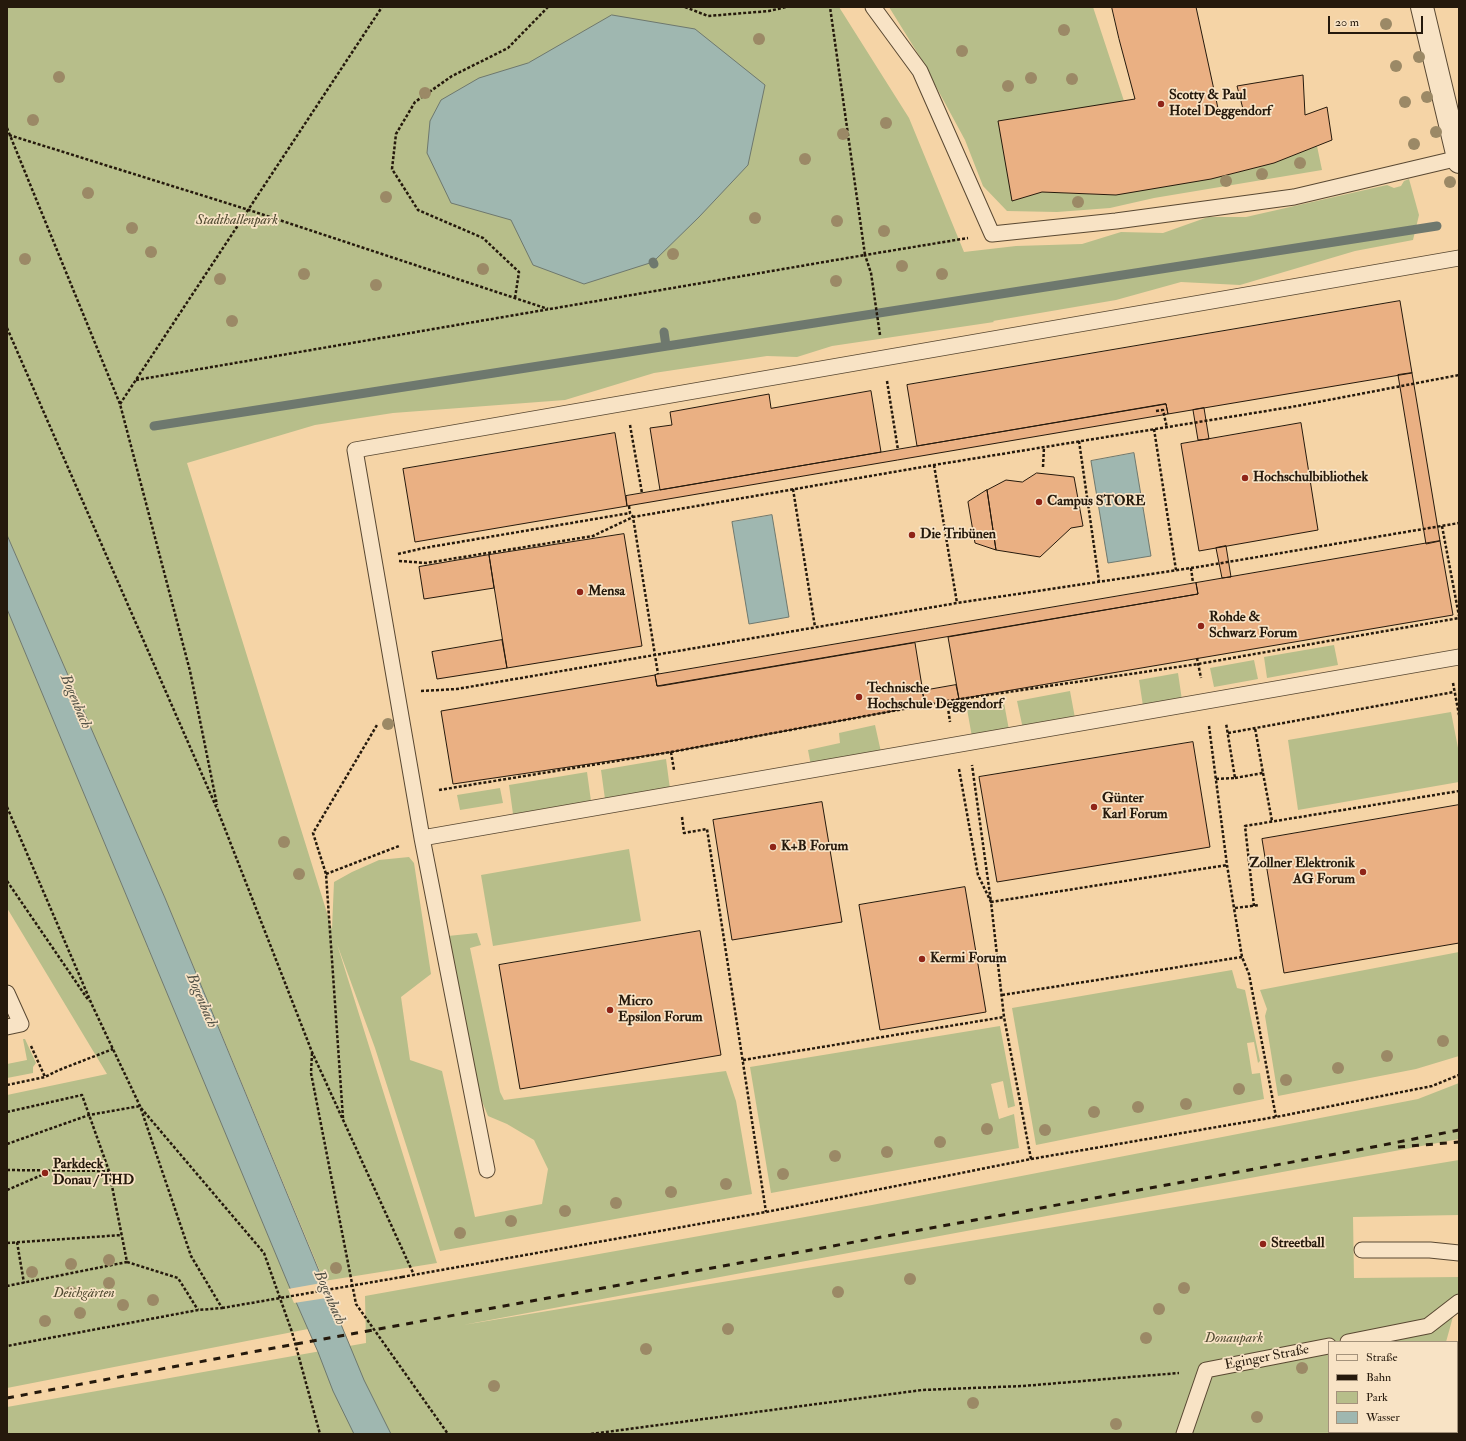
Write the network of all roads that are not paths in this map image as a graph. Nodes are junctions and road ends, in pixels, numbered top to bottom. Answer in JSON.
{"nodes":[{"id":1,"x":873,"y":7,"type":"edge"},
{"id":2,"x":1422,"y":7,"type":"edge"},
{"id":3,"x":1459,"y":160,"type":"edge"},
{"id":4,"x":1459,"y":258,"type":"edge"},
{"id":5,"x":1459,"y":657,"type":"edge"},
{"id":6,"x":422,"y":838,"type":"junction"},
{"id":7,"x":7,"y":993,"type":"edge"},
{"id":8,"x":14,"y":1025,"type":"edge"},
{"id":9,"x":488,"y":1170,"type":"dead end"},
{"id":10,"x":1362,"y":1250,"type":"dead end"},
{"id":11,"x":1459,"y":1253,"type":"edge"},
{"id":12,"x":1455,"y":1305,"type":"edge"},
{"id":13,"x":1353,"y":1341,"type":"edge"},
{"id":14,"x":1328,"y":1346,"type":"edge"},
{"id":15,"x":1184,"y":1434,"type":"edge"}],
"edges":[{"from":1,"to":3,"type":"lane"},
{"from":2,"to":3,"type":"street"},
{"from":4,"to":6,"type":"lane"},
{"from":5,"to":6,"type":"lane"},
{"from":6,"to":9,"type":"lane"},
{"from":7,"to":8,"type":"lane"},
{"from":10,"to":11,"type":"lane"},
{"from":12,"to":13,"type":"lane"},
{"from":14,"to":15,"type":"lane","name":"Eginger Straße"}]}
